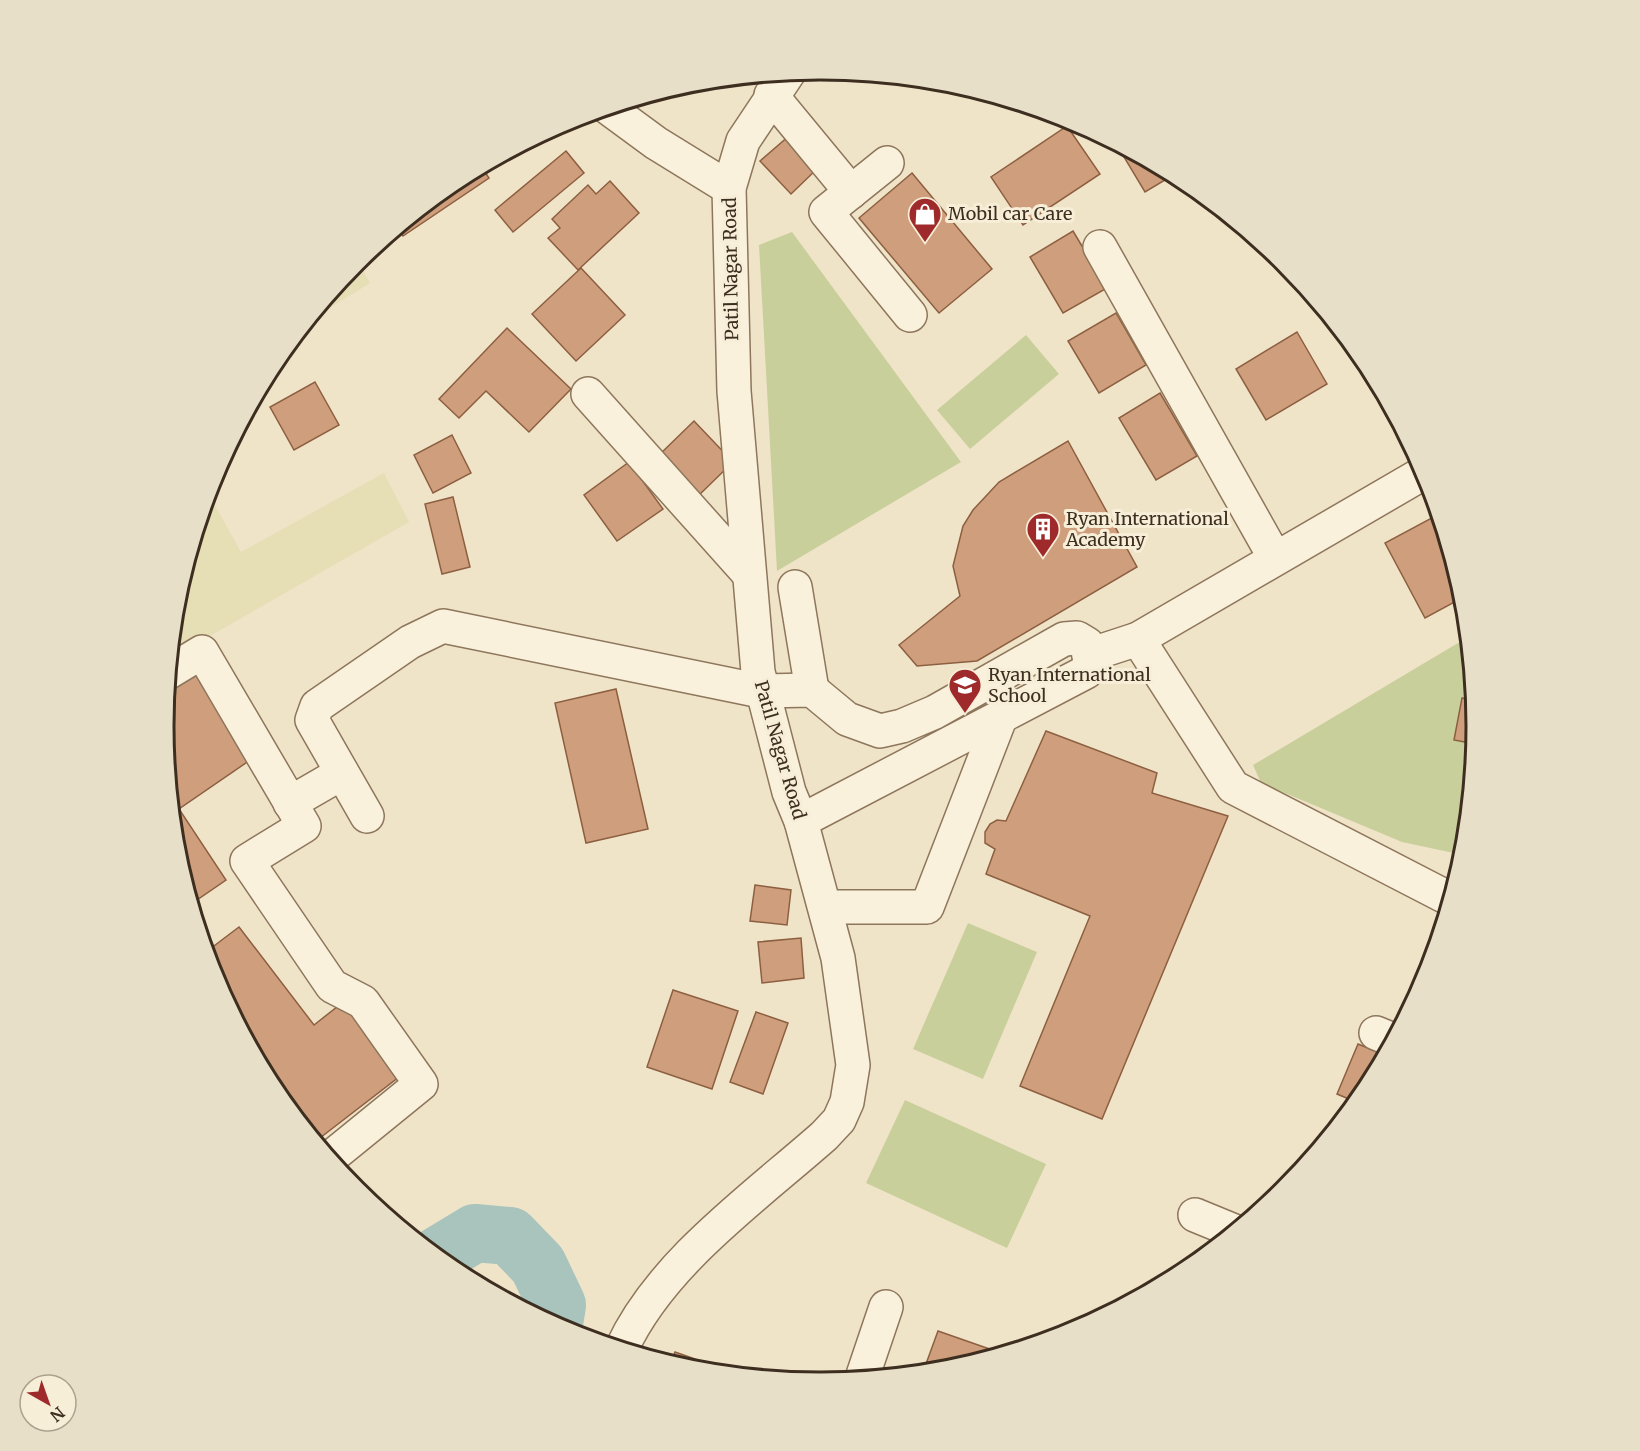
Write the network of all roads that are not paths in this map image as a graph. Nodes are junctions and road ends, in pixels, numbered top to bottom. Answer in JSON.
{"nodes":[{"id":1,"x":780,"y":84,"type":"edge"},
{"id":2,"x":615,"y":113,"type":"edge"},
{"id":3,"x":887,"y":163,"type":"dead end"},
{"id":4,"x":729,"y":188,"type":"junction"},
{"id":5,"x":850,"y":192,"type":"junction"},
{"id":6,"x":1100,"y":247,"type":"dead end"},
{"id":7,"x":910,"y":315,"type":"dead end"},
{"id":8,"x":588,"y":394,"type":"dead end"},
{"id":9,"x":1416,"y":477,"type":"edge"},
{"id":10,"x":1275,"y":558,"type":"junction"},
{"id":11,"x":748,"y":573,"type":"junction"},
{"id":12,"x":795,"y":587,"type":"dead end"},
{"id":13,"x":1138,"y":639,"type":"junction"},
{"id":14,"x":1089,"y":655,"type":"junction"},
{"id":15,"x":177,"y":667,"type":"edge"},
{"id":16,"x":812,"y":690,"type":"junction"},
{"id":17,"x":761,"y":691,"type":"junction"},
{"id":18,"x":1001,"y":716,"type":"junction"},
{"id":19,"x":342,"y":773,"type":"junction"},
{"id":20,"x":290,"y":803,"type":"junction"},
{"id":21,"x":367,"y":816,"type":"dead end"},
{"id":22,"x":801,"y":821,"type":"junction"},
{"id":23,"x":1443,"y":896,"type":"edge"},
{"id":24,"x":836,"y":907,"type":"dead end"},
{"id":25,"x":336,"y":1153,"type":"edge"},
{"id":26,"x":1195,"y":1215,"type":"dead end"},
{"id":27,"x":1226,"y":1228,"type":"edge"},
{"id":28,"x":886,"y":1307,"type":"dead end"},
{"id":29,"x":624,"y":1341,"type":"edge"},
{"id":30,"x":865,"y":1370,"type":"edge"}],
"edges":[{"from":1,"to":4,"type":"street","name":"Patil Nagar Road"},
{"from":1,"to":5,"type":"street"},
{"from":2,"to":4,"type":"street"},
{"from":3,"to":5,"type":"street"},
{"from":4,"to":11,"type":"street","name":"Patil Nagar Road"},
{"from":5,"to":7,"type":"street"},
{"from":6,"to":10,"type":"street"},
{"from":8,"to":11,"type":"street"},
{"from":9,"to":10,"type":"street"},
{"from":10,"to":13,"type":"street"},
{"from":11,"to":17,"type":"street","name":"Patil Nagar Road"},
{"from":12,"to":16,"type":"street"},
{"from":13,"to":14,"type":"street"},
{"from":13,"to":23,"type":"street"},
{"from":14,"to":16,"type":"street"},
{"from":14,"to":18,"type":"street"},
{"from":15,"to":20,"type":"street"},
{"from":16,"to":17,"type":"street"},
{"from":17,"to":19,"type":"street"},
{"from":17,"to":22,"type":"street","name":"Patil Nagar Road"},
{"from":18,"to":22,"type":"street"},
{"from":18,"to":24,"type":"street"},
{"from":19,"to":20,"type":"street"},
{"from":19,"to":21,"type":"street"},
{"from":20,"to":25,"type":"street"},
{"from":22,"to":29,"type":"street","name":"Patil Nagar Road"},
{"from":26,"to":27,"type":"street"},
{"from":28,"to":30,"type":"street"}]}
